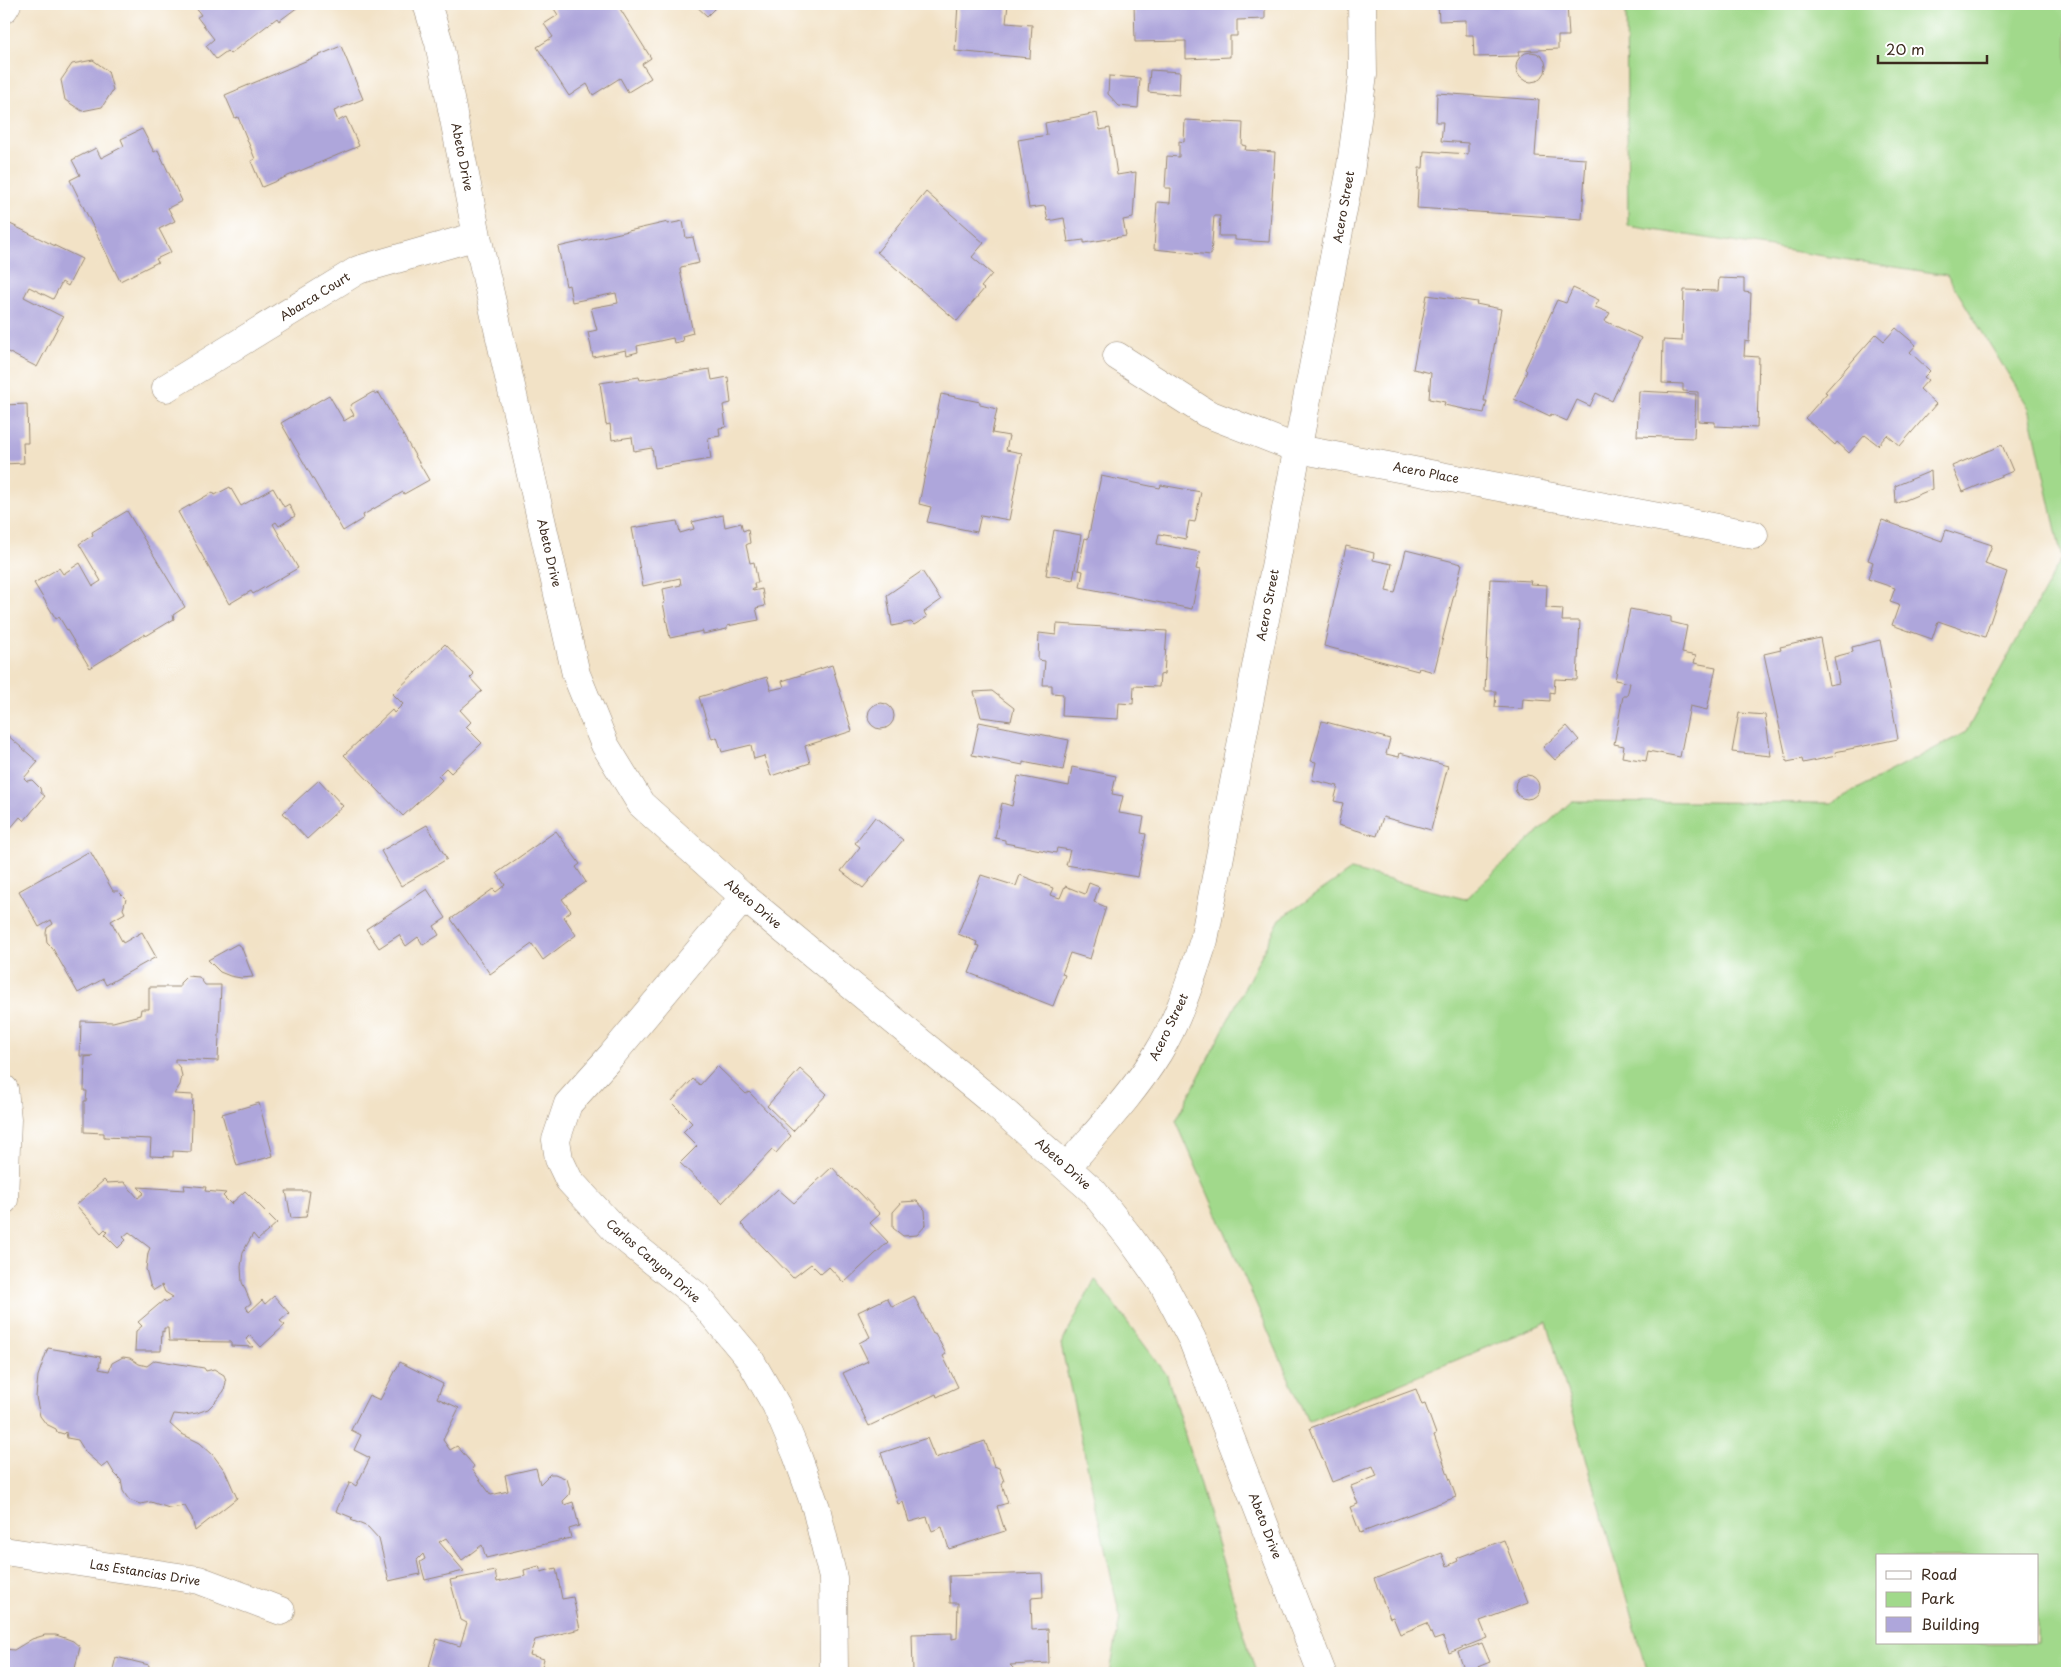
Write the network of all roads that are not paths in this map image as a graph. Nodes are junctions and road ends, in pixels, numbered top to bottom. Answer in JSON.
{"nodes":[{"id":1,"x":7,"y":4,"type":"edge"},
{"id":2,"x":428,"y":4,"type":"edge"},
{"id":3,"x":1362,"y":4,"type":"edge"},
{"id":4,"x":4,"y":8,"type":"edge"},
{"id":5,"x":477,"y":236,"type":"junction"},
{"id":6,"x":1117,"y":356,"type":"dead end"},
{"id":7,"x":166,"y":388,"type":"dead end"},
{"id":8,"x":1298,"y":449,"type":"junction"},
{"id":9,"x":1754,"y":535,"type":"dead end"},
{"id":10,"x":744,"y":897,"type":"junction"},
{"id":11,"x":4,"y":1089,"type":"edge"},
{"id":12,"x":1067,"y":1167,"type":"junction"},
{"id":13,"x":4,"y":1200,"type":"edge"},
{"id":14,"x":4,"y":1551,"type":"edge"},
{"id":15,"x":281,"y":1611,"type":"dead end"},
{"id":16,"x":834,"y":1673,"type":"edge"},
{"id":17,"x":1322,"y":1673,"type":"edge"}],
"edges":[{"from":1,"to":4,"type":"street"},
{"from":2,"to":5,"type":"street","name":"Abeto Drive"},
{"from":3,"to":8,"type":"street","name":"Acero Street"},
{"from":5,"to":7,"type":"street","name":"Abarca Court"},
{"from":5,"to":10,"type":"street","name":"Abeto Drive"},
{"from":6,"to":8,"type":"street","name":"Acero Place"},
{"from":8,"to":9,"type":"street","name":"Acero Place"},
{"from":8,"to":12,"type":"street","name":"Acero Street"},
{"from":10,"to":12,"type":"street","name":"Abeto Drive"},
{"from":10,"to":16,"type":"street","name":"Carlos Canyon Drive"},
{"from":11,"to":13,"type":"street"},
{"from":12,"to":17,"type":"street","name":"Abeto Drive"},
{"from":14,"to":15,"type":"street","name":"Las Estancias Drive"}]}
